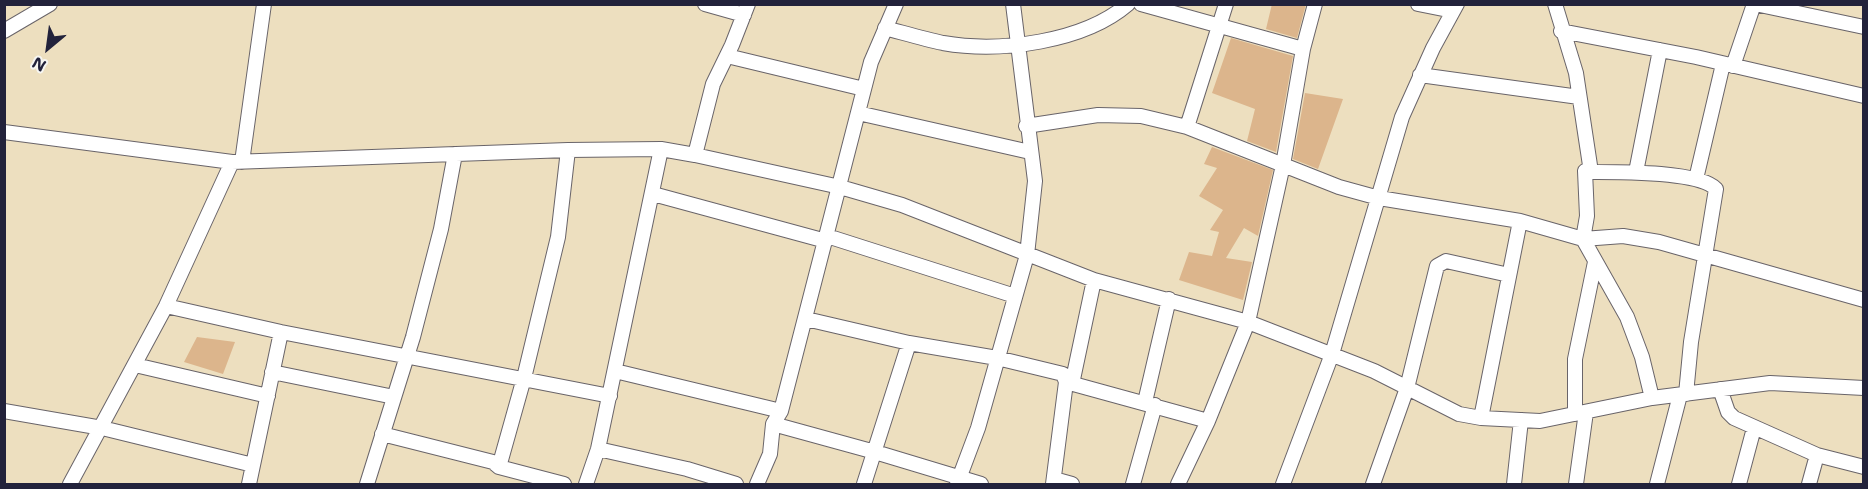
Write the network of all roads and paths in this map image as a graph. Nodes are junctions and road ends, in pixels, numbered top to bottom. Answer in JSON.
{"nodes":[{"id":1,"x":50,"y":4,"type":"edge"},
{"id":2,"x":264,"y":4,"type":"edge"},
{"id":3,"x":705,"y":4,"type":"edge"},
{"id":4,"x":896,"y":4,"type":"edge"},
{"id":5,"x":1013,"y":4,"type":"edge"},
{"id":6,"x":1128,"y":4,"type":"edge"},
{"id":7,"x":1141,"y":4,"type":"edge"},
{"id":8,"x":1226,"y":4,"type":"edge"},
{"id":9,"x":1315,"y":4,"type":"edge"},
{"id":10,"x":1418,"y":4,"type":"edge"},
{"id":11,"x":1554,"y":4,"type":"edge"},
{"id":12,"x":1755,"y":4,"type":"edge"},
{"id":13,"x":1455,"y":8,"type":"edge"},
{"id":14,"x":746,"y":10,"type":"edge"},
{"id":15,"x":28,"y":11,"type":"edge"},
{"id":16,"x":1221,"y":26,"type":"junction"},
{"id":17,"x":1863,"y":27,"type":"edge"},
{"id":18,"x":885,"y":28,"type":"junction"},
{"id":19,"x":4,"y":31,"type":"edge"},
{"id":20,"x":1561,"y":31,"type":"junction"},
{"id":21,"x":1016,"y":44,"type":"junction"},
{"id":22,"x":1303,"y":49,"type":"junction"},
{"id":23,"x":1659,"y":50,"type":"junction"},
{"id":24,"x":727,"y":56,"type":"junction"},
{"id":25,"x":1728,"y":65,"type":"junction"},
{"id":26,"x":1420,"y":75,"type":"junction"},
{"id":27,"x":864,"y":89,"type":"junction"},
{"id":28,"x":1863,"y":96,"type":"edge"},
{"id":29,"x":1580,"y":97,"type":"junction"},
{"id":30,"x":858,"y":113,"type":"junction"},
{"id":31,"x":1026,"y":126,"type":"junction"},
{"id":32,"x":1186,"y":127,"type":"junction"},
{"id":33,"x":4,"y":132,"type":"edge"},
{"id":34,"x":661,"y":149,"type":"junction"},
{"id":35,"x":568,"y":150,"type":"junction"},
{"id":36,"x":1030,"y":152,"type":"junction"},
{"id":37,"x":455,"y":154,"type":"junction"},
{"id":38,"x":695,"y":155,"type":"junction"},
{"id":39,"x":237,"y":162,"type":"junction"},
{"id":40,"x":1283,"y":165,"type":"junction"},
{"id":41,"x":1591,"y":172,"type":"junction"},
{"id":42,"x":1636,"y":172,"type":"junction"},
{"id":43,"x":1696,"y":179,"type":"junction"},
{"id":44,"x":840,"y":187,"type":"junction"},
{"id":45,"x":653,"y":194,"type":"junction"},
{"id":46,"x":1379,"y":198,"type":"junction"},
{"id":47,"x":1520,"y":220,"type":"junction"},
{"id":48,"x":826,"y":239,"type":"junction"},
{"id":49,"x":1583,"y":239,"type":"junction"},
{"id":50,"x":1706,"y":254,"type":"junction"},
{"id":51,"x":1027,"y":255,"type":"junction"},
{"id":52,"x":1595,"y":262,"type":"junction"},
{"id":53,"x":1509,"y":275,"type":"junction"},
{"id":54,"x":1094,"y":280,"type":"junction"},
{"id":55,"x":1015,"y":296,"type":"junction"},
{"id":56,"x":1169,"y":299,"type":"junction"},
{"id":57,"x":1863,"y":300,"type":"edge"},
{"id":58,"x":166,"y":306,"type":"junction"},
{"id":59,"x":806,"y":319,"type":"junction"},
{"id":60,"x":1248,"y":322,"type":"junction"},
{"id":61,"x":281,"y":332,"type":"junction"},
{"id":62,"x":909,"y":343,"type":"junction"},
{"id":63,"x":408,"y":354,"type":"junction"},
{"id":64,"x":1332,"y":354,"type":"junction"},
{"id":65,"x":997,"y":358,"type":"junction"},
{"id":66,"x":135,"y":364,"type":"junction"},
{"id":67,"x":615,"y":371,"type":"junction"},
{"id":68,"x":272,"y":372,"type":"junction"},
{"id":69,"x":524,"y":378,"type":"junction"},
{"id":70,"x":1069,"y":383,"type":"junction"},
{"id":71,"x":1407,"y":388,"type":"junction"},
{"id":72,"x":1863,"y":388,"type":"edge"},
{"id":73,"x":1720,"y":389,"type":"junction"},
{"id":74,"x":1683,"y":394,"type":"junction"},
{"id":75,"x":268,"y":396,"type":"junction"},
{"id":76,"x":610,"y":396,"type":"junction"},
{"id":77,"x":394,"y":397,"type":"junction"},
{"id":78,"x":1652,"y":399,"type":"junction"},
{"id":79,"x":1150,"y":404,"type":"junction"},
{"id":80,"x":4,"y":411,"type":"edge"},
{"id":81,"x":781,"y":411,"type":"junction"},
{"id":82,"x":1580,"y":413,"type":"junction"},
{"id":83,"x":1481,"y":418,"type":"junction"},
{"id":84,"x":1521,"y":420,"type":"junction"},
{"id":85,"x":1208,"y":421,"type":"junction"},
{"id":86,"x":773,"y":424,"type":"junction"},
{"id":87,"x":102,"y":428,"type":"junction"},
{"id":88,"x":1754,"y":428,"type":"junction"},
{"id":89,"x":382,"y":434,"type":"junction"},
{"id":90,"x":598,"y":449,"type":"junction"},
{"id":91,"x":875,"y":452,"type":"junction"},
{"id":92,"x":1817,"y":455,"type":"junction"},
{"id":93,"x":253,"y":465,"type":"junction"},
{"id":94,"x":499,"y":467,"type":"junction"},
{"id":95,"x":1863,"y":467,"type":"edge"},
{"id":96,"x":958,"y":482,"type":"edge"},
{"id":97,"x":1054,"y":482,"type":"edge"},
{"id":98,"x":70,"y":484,"type":"edge"},
{"id":99,"x":249,"y":484,"type":"edge"},
{"id":100,"x":367,"y":484,"type":"edge"},
{"id":101,"x":564,"y":484,"type":"edge"},
{"id":102,"x":586,"y":484,"type":"edge"},
{"id":103,"x":736,"y":484,"type":"edge"},
{"id":104,"x":757,"y":484,"type":"edge"},
{"id":105,"x":864,"y":484,"type":"edge"},
{"id":106,"x":981,"y":484,"type":"edge"},
{"id":107,"x":1072,"y":484,"type":"edge"},
{"id":108,"x":1132,"y":484,"type":"edge"},
{"id":109,"x":1179,"y":484,"type":"edge"},
{"id":110,"x":1283,"y":484,"type":"edge"},
{"id":111,"x":1373,"y":484,"type":"edge"},
{"id":112,"x":1514,"y":484,"type":"edge"},
{"id":113,"x":1576,"y":484,"type":"edge"},
{"id":114,"x":1657,"y":484,"type":"edge"},
{"id":115,"x":1739,"y":484,"type":"edge"},
{"id":116,"x":1809,"y":484,"type":"edge"}],
"edges":[{"from":1,"to":15,"type":"street"},
{"from":2,"to":39,"type":"street"},
{"from":3,"to":14,"type":"street"},
{"from":4,"to":18,"type":"street"},
{"from":5,"to":21,"type":"street"},
{"from":6,"to":21,"type":"street"},
{"from":7,"to":16,"type":"street"},
{"from":8,"to":16,"type":"street"},
{"from":9,"to":22,"type":"street"},
{"from":10,"to":13,"type":"street"},
{"from":11,"to":20,"type":"street"},
{"from":12,"to":17,"type":"street"},
{"from":12,"to":25,"type":"street"},
{"from":13,"to":26,"type":"street"},
{"from":14,"to":24,"type":"street"},
{"from":15,"to":19,"type":"street"},
{"from":16,"to":22,"type":"street"},
{"from":16,"to":32,"type":"street"},
{"from":18,"to":21,"type":"street"},
{"from":18,"to":27,"type":"street"},
{"from":20,"to":23,"type":"street"},
{"from":20,"to":29,"type":"street"},
{"from":21,"to":31,"type":"street"},
{"from":22,"to":40,"type":"street"},
{"from":23,"to":25,"type":"street"},
{"from":23,"to":42,"type":"street"},
{"from":24,"to":27,"type":"street"},
{"from":24,"to":38,"type":"street"},
{"from":25,"to":28,"type":"street"},
{"from":25,"to":43,"type":"street"},
{"from":26,"to":29,"type":"street"},
{"from":26,"to":46,"type":"street"},
{"from":27,"to":30,"type":"street"},
{"from":29,"to":41,"type":"street"},
{"from":30,"to":36,"type":"street"},
{"from":30,"to":44,"type":"street"},
{"from":31,"to":32,"type":"street"},
{"from":31,"to":36,"type":"street"},
{"from":32,"to":40,"type":"street"},
{"from":33,"to":39,"type":"street"},
{"from":34,"to":35,"type":"street"},
{"from":34,"to":38,"type":"street"},
{"from":34,"to":45,"type":"street"},
{"from":35,"to":37,"type":"street"},
{"from":35,"to":69,"type":"street"},
{"from":36,"to":51,"type":"street"},
{"from":37,"to":39,"type":"street"},
{"from":37,"to":63,"type":"street"},
{"from":38,"to":44,"type":"street"},
{"from":39,"to":58,"type":"street"},
{"from":40,"to":46,"type":"street"},
{"from":40,"to":60,"type":"street"},
{"from":41,"to":42,"type":"street"},
{"from":41,"to":49,"type":"street"},
{"from":42,"to":43,"type":"street"},
{"from":43,"to":50,"type":"street"},
{"from":44,"to":48,"type":"street"},
{"from":44,"to":51,"type":"street"},
{"from":45,"to":48,"type":"street"},
{"from":45,"to":67,"type":"street"},
{"from":46,"to":47,"type":"street"},
{"from":46,"to":64,"type":"street"},
{"from":47,"to":49,"type":"street"},
{"from":47,"to":53,"type":"street"},
{"from":48,"to":55,"type":"street"},
{"from":48,"to":59,"type":"street"},
{"from":49,"to":50,"type":"street"},
{"from":49,"to":52,"type":"street"},
{"from":50,"to":57,"type":"street"},
{"from":50,"to":74,"type":"street"},
{"from":51,"to":54,"type":"street"},
{"from":51,"to":55,"type":"street"},
{"from":52,"to":78,"type":"street"},
{"from":52,"to":82,"type":"street"},
{"from":53,"to":71,"type":"street"},
{"from":53,"to":83,"type":"street"},
{"from":54,"to":56,"type":"street"},
{"from":54,"to":70,"type":"street"},
{"from":55,"to":65,"type":"street"},
{"from":56,"to":60,"type":"street"},
{"from":56,"to":79,"type":"street"},
{"from":58,"to":61,"type":"street"},
{"from":58,"to":66,"type":"street"},
{"from":59,"to":62,"type":"street"},
{"from":59,"to":81,"type":"street"},
{"from":60,"to":64,"type":"street"},
{"from":60,"to":85,"type":"street"},
{"from":61,"to":63,"type":"street"},
{"from":61,"to":68,"type":"street"},
{"from":62,"to":65,"type":"street"},
{"from":62,"to":91,"type":"street"},
{"from":63,"to":69,"type":"street"},
{"from":63,"to":77,"type":"street"},
{"from":64,"to":71,"type":"street"},
{"from":64,"to":110,"type":"street"},
{"from":65,"to":70,"type":"street"},
{"from":65,"to":96,"type":"street"},
{"from":66,"to":75,"type":"street"},
{"from":66,"to":87,"type":"street"},
{"from":67,"to":76,"type":"street"},
{"from":67,"to":81,"type":"street"},
{"from":68,"to":75,"type":"street"},
{"from":68,"to":77,"type":"street"},
{"from":69,"to":76,"type":"street"},
{"from":69,"to":94,"type":"street"},
{"from":70,"to":79,"type":"street"},
{"from":70,"to":97,"type":"street"},
{"from":71,"to":83,"type":"street"},
{"from":71,"to":111,"type":"street"},
{"from":72,"to":73,"type":"street"},
{"from":73,"to":74,"type":"street"},
{"from":73,"to":88,"type":"street"},
{"from":74,"to":78,"type":"street"},
{"from":74,"to":114,"type":"street"},
{"from":75,"to":93,"type":"street"},
{"from":76,"to":90,"type":"street"},
{"from":77,"to":89,"type":"street"},
{"from":78,"to":82,"type":"street"},
{"from":79,"to":85,"type":"street"},
{"from":79,"to":108,"type":"street"},
{"from":80,"to":87,"type":"street"},
{"from":81,"to":86,"type":"street"},
{"from":82,"to":84,"type":"street"},
{"from":82,"to":113,"type":"street"},
{"from":83,"to":84,"type":"street"},
{"from":84,"to":112,"type":"street"},
{"from":85,"to":109,"type":"street"},
{"from":86,"to":91,"type":"street"},
{"from":86,"to":104,"type":"street"},
{"from":87,"to":93,"type":"street"},
{"from":87,"to":98,"type":"street"},
{"from":88,"to":92,"type":"street"},
{"from":88,"to":115,"type":"street"},
{"from":89,"to":94,"type":"street"},
{"from":89,"to":100,"type":"street"},
{"from":90,"to":102,"type":"street"},
{"from":90,"to":103,"type":"street"},
{"from":91,"to":96,"type":"street"},
{"from":91,"to":105,"type":"street"},
{"from":92,"to":95,"type":"street"},
{"from":92,"to":116,"type":"street"},
{"from":93,"to":99,"type":"street"},
{"from":94,"to":101,"type":"street"},
{"from":96,"to":106,"type":"street"},
{"from":97,"to":107,"type":"street"}]}
